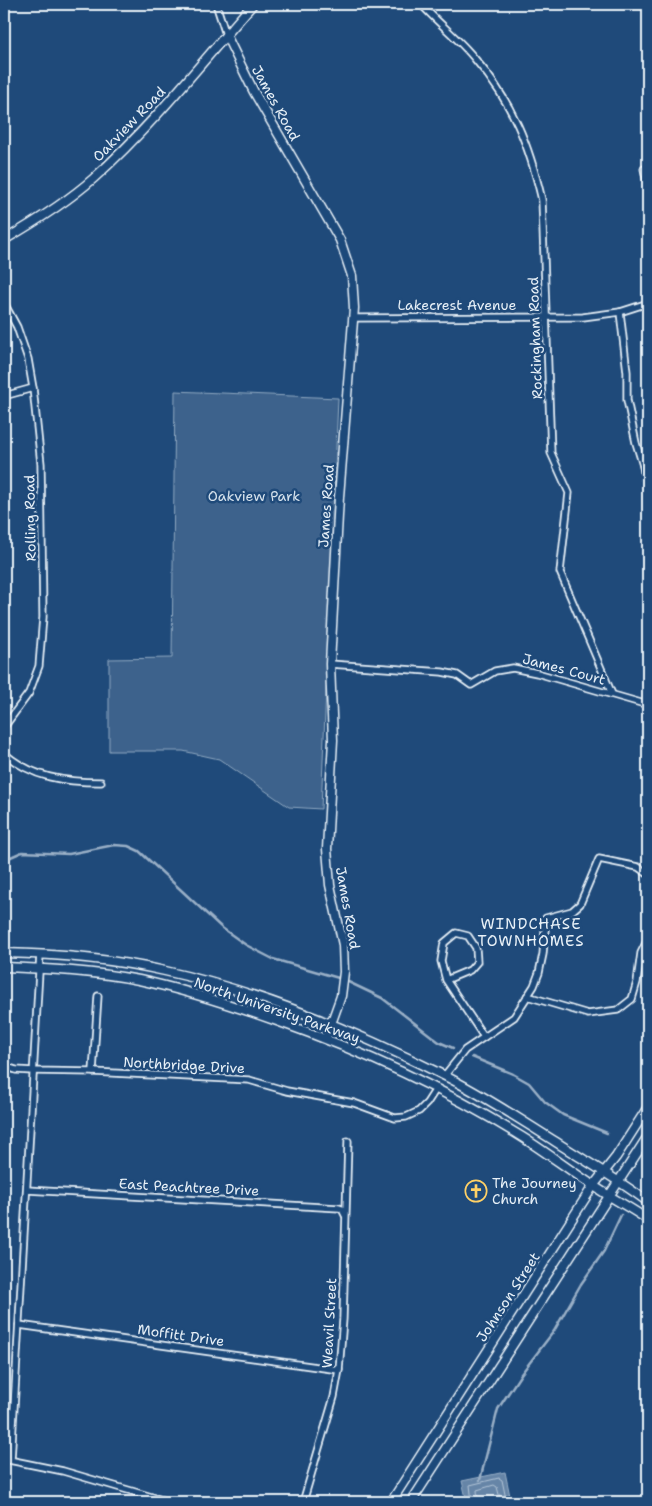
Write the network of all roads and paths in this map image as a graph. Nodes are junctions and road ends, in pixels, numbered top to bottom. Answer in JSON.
{"nodes":[{"id":1,"x":216,"y":4,"type":"edge"},
{"id":2,"x":253,"y":4,"type":"edge"},
{"id":3,"x":422,"y":4,"type":"edge"},
{"id":4,"x":226,"y":36,"type":"junction"},
{"id":5,"x":644,"y":169,"type":"dead end"},
{"id":6,"x":648,"y":186,"type":"edge"},
{"id":7,"x":4,"y":240,"type":"edge"},
{"id":8,"x":648,"y":303,"type":"edge"},
{"id":9,"x":4,"y":304,"type":"edge"},
{"id":10,"x":620,"y":312,"type":"junction"},
{"id":11,"x":546,"y":317,"type":"junction"},
{"id":12,"x":353,"y":318,"type":"junction"},
{"id":13,"x":32,"y":388,"type":"junction"},
{"id":14,"x":4,"y":396,"type":"edge"},
{"id":15,"x":646,"y":466,"type":"edge"},
{"id":16,"x":648,"y":497,"type":"edge"},
{"id":17,"x":330,"y":664,"type":"junction"},
{"id":18,"x":612,"y":694,"type":"junction"},
{"id":19,"x":648,"y":705,"type":"edge"},
{"id":20,"x":4,"y":727,"type":"edge"},
{"id":21,"x":4,"y":753,"type":"edge"},
{"id":22,"x":101,"y":782,"type":"dead end"},
{"id":23,"x":648,"y":874,"type":"edge"},
{"id":24,"x":648,"y":939,"type":"edge"},
{"id":25,"x":4,"y":952,"type":"edge"},
{"id":26,"x":40,"y":954,"type":"junction"},
{"id":27,"x":4,"y":967,"type":"edge"},
{"id":28,"x":39,"y":968,"type":"junction"},
{"id":29,"x":446,"y":980,"type":"junction"},
{"id":30,"x":98,"y":996,"type":"dead end"},
{"id":31,"x":527,"y":996,"type":"junction"},
{"id":32,"x":331,"y":1025,"type":"junction"},
{"id":33,"x":484,"y":1037,"type":"junction"},
{"id":34,"x":326,"y":1038,"type":"junction"},
{"id":35,"x":4,"y":1066,"type":"edge"},
{"id":36,"x":33,"y":1071,"type":"junction"},
{"id":37,"x":93,"y":1072,"type":"junction"},
{"id":38,"x":445,"y":1075,"type":"junction"},
{"id":39,"x":436,"y":1089,"type":"junction"},
{"id":40,"x":648,"y":1107,"type":"edge"},
{"id":41,"x":648,"y":1136,"type":"edge"},
{"id":42,"x":348,"y":1141,"type":"dead end"},
{"id":43,"x":604,"y":1172,"type":"junction"},
{"id":44,"x":619,"y":1181,"type":"junction"},
{"id":45,"x":593,"y":1186,"type":"junction"},
{"id":46,"x":27,"y":1190,"type":"junction"},
{"id":47,"x":610,"y":1196,"type":"junction"},
{"id":48,"x":648,"y":1202,"type":"edge"},
{"id":49,"x":346,"y":1216,"type":"junction"},
{"id":50,"x":648,"y":1220,"type":"edge"},
{"id":51,"x":19,"y":1325,"type":"junction"},
{"id":52,"x":339,"y":1370,"type":"junction"},
{"id":53,"x":4,"y":1459,"type":"edge"},
{"id":54,"x":11,"y":1460,"type":"junction"},
{"id":55,"x":169,"y":1502,"type":"edge"},
{"id":56,"x":303,"y":1502,"type":"edge"},
{"id":57,"x":391,"y":1502,"type":"edge"},
{"id":58,"x":412,"y":1502,"type":"edge"}],
"edges":[{"from":1,"to":4,"type":"street","name":"James Road"},
{"from":2,"to":4,"type":"main road","name":"Oakview Road"},
{"from":3,"to":11,"type":"street","name":"Rockingham Road"},
{"from":4,"to":7,"type":"main road","name":"Oakview Road"},
{"from":4,"to":12,"type":"main road","name":"James Road"},
{"from":5,"to":6,"type":"street"},
{"from":8,"to":10,"type":"street","name":"Lakecrest Avenue"},
{"from":9,"to":13,"type":"street","name":"Rolling Road"},
{"from":10,"to":11,"type":"street","name":"Lakecrest Avenue"},
{"from":10,"to":15,"type":"street"},
{"from":11,"to":12,"type":"street","name":"Lakecrest Avenue"},
{"from":11,"to":18,"type":"street","name":"Rockingham Road"},
{"from":12,"to":17,"type":"main road","name":"James Road"},
{"from":13,"to":14,"type":"street"},
{"from":13,"to":20,"type":"street","name":"Rolling Road"},
{"from":15,"to":16,"type":"street"},
{"from":17,"to":18,"type":"street","name":"James Court"},
{"from":17,"to":32,"type":"main road","name":"James Road"},
{"from":18,"to":19,"type":"street","name":"James Court"},
{"from":21,"to":22,"type":"street"},
{"from":23,"to":31,"type":"street"},
{"from":24,"to":31,"type":"street"},
{"from":25,"to":26,"type":"main road","name":"North University Parkway"},
{"from":26,"to":28,"type":"street"},
{"from":26,"to":32,"type":"main road","name":"North University Parkway"},
{"from":27,"to":28,"type":"main road","name":"North University Parkway"},
{"from":28,"to":34,"type":"main road","name":"North University Parkway"},
{"from":28,"to":36,"type":"street"},
{"from":29,"to":29,"type":"street"},
{"from":29,"to":33,"type":"street"},
{"from":30,"to":37,"type":"street"},
{"from":31,"to":33,"type":"street"},
{"from":32,"to":34,"type":"main road","name":"James Road"},
{"from":32,"to":38,"type":"main road","name":"North University Parkway"},
{"from":33,"to":38,"type":"street"},
{"from":34,"to":39,"type":"main road","name":"North University Parkway"},
{"from":35,"to":36,"type":"street","name":"Northbridge Drive"},
{"from":36,"to":37,"type":"street","name":"Northbridge Drive"},
{"from":36,"to":46,"type":"street"},
{"from":37,"to":39,"type":"street","name":"Northbridge Drive"},
{"from":38,"to":43,"type":"main road","name":"North University Parkway"},
{"from":39,"to":45,"type":"main road","name":"North University Parkway"},
{"from":40,"to":43,"type":"main road","name":"Johnson Street"},
{"from":41,"to":44,"type":"main road"},
{"from":42,"to":49,"type":"street","name":"Weavil Street"},
{"from":43,"to":44,"type":"main road","name":"North University Parkway"},
{"from":43,"to":45,"type":"main road","name":"Johnson Street"},
{"from":44,"to":47,"type":"main road"},
{"from":44,"to":48,"type":"main road","name":"North University Parkway"},
{"from":45,"to":47,"type":"main road","name":"North University Parkway"},
{"from":45,"to":57,"type":"main road","name":"Johnson Street"},
{"from":46,"to":49,"type":"street","name":"East Peachtree Drive"},
{"from":46,"to":51,"type":"street"},
{"from":47,"to":50,"type":"main road","name":"North University Parkway"},
{"from":47,"to":58,"type":"main road"},
{"from":49,"to":52,"type":"street","name":"Weavil Street"},
{"from":51,"to":52,"type":"street","name":"Moffitt Drive"},
{"from":51,"to":54,"type":"street"},
{"from":52,"to":56,"type":"street","name":"Weavil Street"},
{"from":53,"to":54,"type":"street"},
{"from":54,"to":55,"type":"street"}]}
